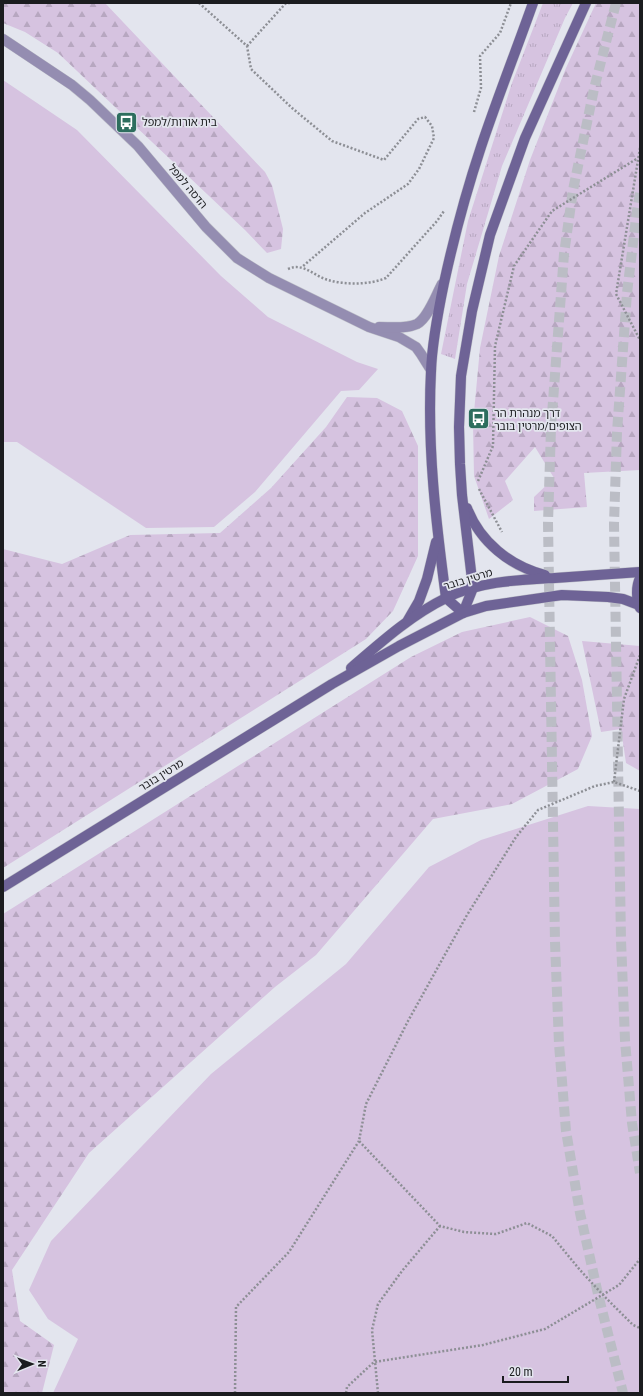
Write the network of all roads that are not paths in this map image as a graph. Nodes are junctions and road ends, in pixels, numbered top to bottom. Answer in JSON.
{"nodes":[{"id":1,"x":533,"y":3,"type":"edge"},
{"id":2,"x":586,"y":3,"type":"edge"},
{"id":3,"x":3,"y":39,"type":"edge"},
{"id":4,"x":446,"y":276,"type":"junction"},
{"id":5,"x":369,"y":327,"type":"junction"},
{"id":6,"x":431,"y":370,"type":"junction"},
{"id":7,"x":462,"y":495,"type":"junction"},
{"id":8,"x":438,"y":536,"type":"junction"},
{"id":9,"x":640,"y":572,"type":"edge"},
{"id":10,"x":555,"y":578,"type":"junction"},
{"id":11,"x":640,"y":578,"type":"edge"},
{"id":12,"x":473,"y":588,"type":"junction"},
{"id":13,"x":446,"y":598,"type":"junction"},
{"id":14,"x":639,"y":606,"type":"edge"},
{"id":15,"x":463,"y":613,"type":"junction"},
{"id":16,"x":405,"y":624,"type":"junction"},
{"id":17,"x":332,"y":684,"type":"junction"},
{"id":18,"x":3,"y":887,"type":"edge"}],
"edges":[{"from":1,"to":4,"type":"street"},
{"from":2,"to":7,"type":"street"},
{"from":3,"to":5,"type":"street","name":"הדסה למפל"},
{"from":4,"to":5,"type":"street","name":"הדסה למפל"},
{"from":4,"to":6,"type":"street"},
{"from":5,"to":6,"type":"street","name":"הדסה למפל"},
{"from":6,"to":8,"type":"street"},
{"from":7,"to":10,"type":"street"},
{"from":7,"to":12,"type":"street"},
{"from":8,"to":13,"type":"street"},
{"from":8,"to":16,"type":"street"},
{"from":9,"to":10,"type":"street","name":"מרטין בובר"},
{"from":10,"to":12,"type":"street","name":"מרטין בובר"},
{"from":11,"to":14,"type":"street"},
{"from":12,"to":13,"type":"street","name":"מרטין בובר"},
{"from":12,"to":15,"type":"street"},
{"from":13,"to":15,"type":"street"},
{"from":13,"to":16,"type":"street","name":"מרטין בובר"},
{"from":14,"to":15,"type":"street","name":"מרטין בובר"},
{"from":15,"to":17,"type":"street","name":"מרטין בובר"},
{"from":16,"to":17,"type":"street","name":"מרטין בובר"},
{"from":17,"to":18,"type":"street","name":"מרטין בובר"}]}
